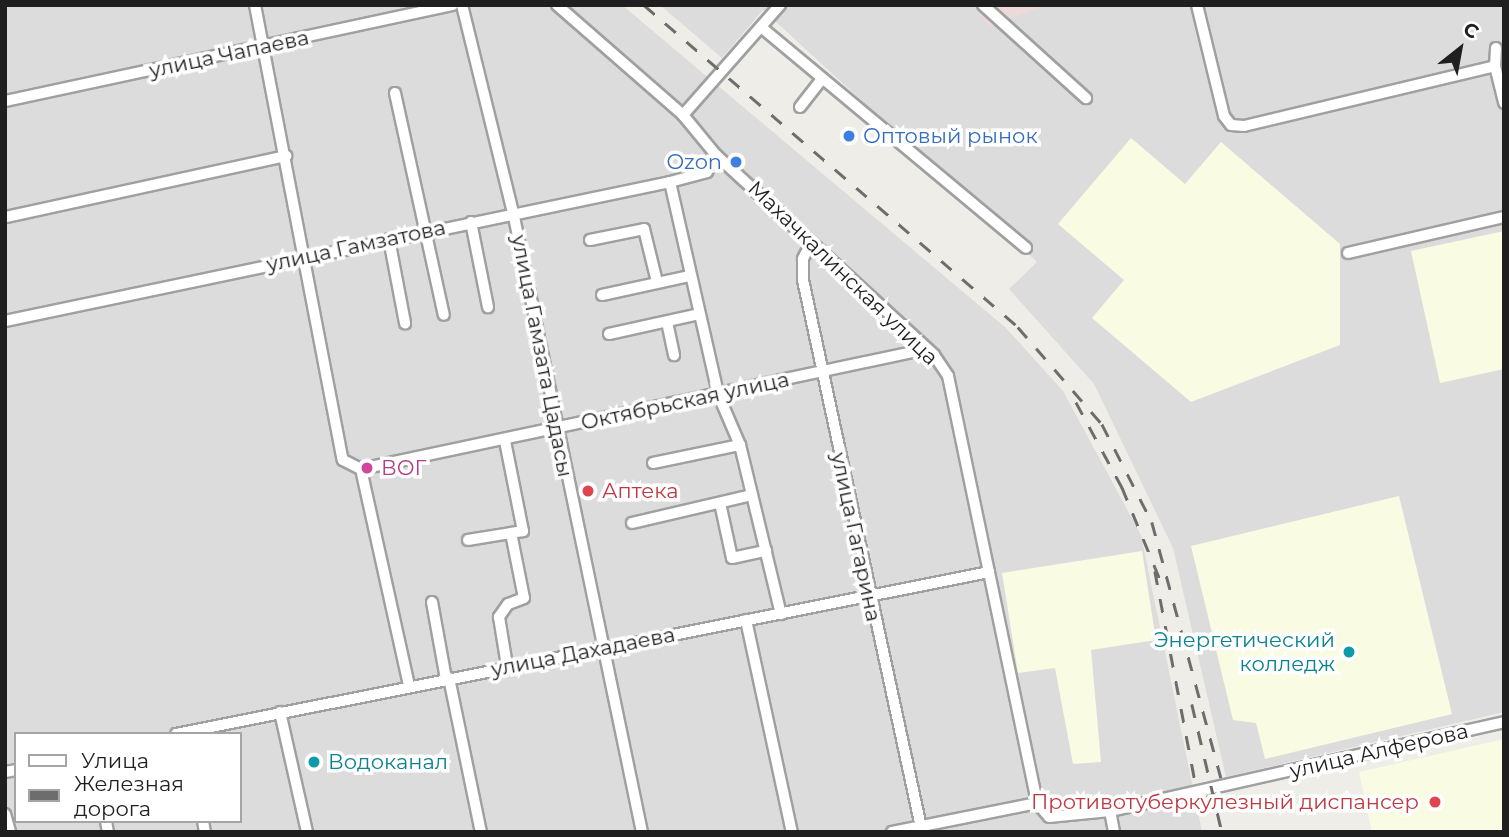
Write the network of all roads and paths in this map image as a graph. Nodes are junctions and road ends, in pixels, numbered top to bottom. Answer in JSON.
{"nodes":[{"id":1,"x":255,"y":5,"type":"edge"},
{"id":2,"x":453,"y":5,"type":"edge"},
{"id":3,"x":462,"y":5,"type":"edge"},
{"id":4,"x":557,"y":5,"type":"edge"},
{"id":5,"x":780,"y":5,"type":"edge"},
{"id":6,"x":983,"y":5,"type":"edge"},
{"id":7,"x":1197,"y":5,"type":"edge"},
{"id":8,"x":761,"y":27,"type":"junction"},
{"id":9,"x":264,"y":46,"type":"junction"},
{"id":10,"x":1496,"y":48,"type":"dead end"},
{"id":11,"x":1495,"y":66,"type":"junction"},
{"id":12,"x":822,"y":79,"type":"junction"},
{"id":13,"x":395,"y":93,"type":"dead end"},
{"id":14,"x":1086,"y":98,"type":"dead end"},
{"id":15,"x":5,"y":101,"type":"edge"},
{"id":16,"x":1504,"y":103,"type":"edge"},
{"id":17,"x":800,"y":107,"type":"dead end"},
{"id":18,"x":683,"y":115,"type":"junction"},
{"id":19,"x":716,"y":155,"type":"junction"},
{"id":20,"x":286,"y":156,"type":"junction"},
{"id":21,"x":670,"y":182,"type":"junction"},
{"id":22,"x":513,"y":212,"type":"junction"},
{"id":23,"x":6,"y":217,"type":"edge"},
{"id":24,"x":1504,"y":217,"type":"edge"},
{"id":25,"x":471,"y":222,"type":"junction"},
{"id":26,"x":428,"y":230,"type":"junction"},
{"id":27,"x":389,"y":239,"type":"junction"},
{"id":28,"x":590,"y":240,"type":"dead end"},
{"id":29,"x":811,"y":243,"type":"junction"},
{"id":30,"x":1026,"y":248,"type":"dead end"},
{"id":31,"x":1348,"y":253,"type":"dead end"},
{"id":32,"x":306,"y":257,"type":"junction"},
{"id":33,"x":690,"y":276,"type":"junction"},
{"id":34,"x":657,"y":282,"type":"junction"},
{"id":35,"x":602,"y":295,"type":"dead end"},
{"id":36,"x":488,"y":307,"type":"dead end"},
{"id":37,"x":699,"y":314,"type":"junction"},
{"id":38,"x":444,"y":315,"type":"dead end"},
{"id":39,"x":5,"y":321,"type":"edge"},
{"id":40,"x":667,"y":322,"type":"junction"},
{"id":41,"x":405,"y":323,"type":"dead end"},
{"id":42,"x":610,"y":334,"type":"dead end"},
{"id":43,"x":927,"y":349,"type":"junction"},
{"id":44,"x":674,"y":355,"type":"dead end"},
{"id":45,"x":823,"y":372,"type":"junction"},
{"id":46,"x":718,"y":394,"type":"junction"},
{"id":47,"x":556,"y":429,"type":"junction"},
{"id":48,"x":505,"y":441,"type":"junction"},
{"id":49,"x":740,"y":445,"type":"junction"},
{"id":50,"x":653,"y":463,"type":"dead end"},
{"id":51,"x":361,"y":469,"type":"junction"},
{"id":52,"x":752,"y":495,"type":"junction"},
{"id":53,"x":720,"y":503,"type":"junction"},
{"id":54,"x":632,"y":523,"type":"dead end"},
{"id":55,"x":511,"y":533,"type":"junction"},
{"id":56,"x":468,"y":540,"type":"dead end"},
{"id":57,"x":766,"y":551,"type":"junction"},
{"id":58,"x":989,"y":572,"type":"junction"},
{"id":59,"x":867,"y":596,"type":"junction"},
{"id":60,"x":432,"y":602,"type":"dead end"},
{"id":61,"x":781,"y":614,"type":"junction"},
{"id":62,"x":746,"y":620,"type":"junction"},
{"id":63,"x":601,"y":647,"type":"junction"},
{"id":64,"x":507,"y":666,"type":"junction"},
{"id":65,"x":447,"y":678,"type":"junction"},
{"id":66,"x":409,"y":685,"type":"junction"},
{"id":67,"x":280,"y":712,"type":"junction"},
{"id":68,"x":1504,"y":722,"type":"edge"},
{"id":69,"x":186,"y":732,"type":"edge"},
{"id":70,"x":1037,"y":803,"type":"junction"},
{"id":71,"x":1110,"y":811,"type":"junction"},
{"id":72,"x":5,"y":814,"type":"edge"},
{"id":73,"x":1049,"y":817,"type":"joint"},
{"id":74,"x":921,"y":829,"type":"edge"},
{"id":75,"x":9,"y":832,"type":"edge"},
{"id":76,"x":307,"y":832,"type":"edge"},
{"id":77,"x":481,"y":832,"type":"edge"},
{"id":78,"x":642,"y":832,"type":"edge"},
{"id":79,"x":792,"y":832,"type":"edge"},
{"id":80,"x":891,"y":832,"type":"edge"},
{"id":81,"x":1114,"y":832,"type":"edge"}],
"edges":[{"from":1,"to":9,"type":"street"},
{"from":2,"to":9,"type":"street","name":"улица Чапаева"},
{"from":3,"to":22,"type":"street","name":"улица Гамзата Цадасы"},
{"from":4,"to":18,"type":"street","name":"Махачкалинская улица"},
{"from":5,"to":8,"type":"street"},
{"from":6,"to":14,"type":"street"},
{"from":7,"to":11,"type":"street"},
{"from":8,"to":12,"type":"street"},
{"from":8,"to":18,"type":"street"},
{"from":9,"to":15,"type":"street","name":"улица Чапаева"},
{"from":9,"to":20,"type":"street"},
{"from":10,"to":11,"type":"street"},
{"from":11,"to":16,"type":"street"},
{"from":12,"to":17,"type":"street"},
{"from":12,"to":30,"type":"street"},
{"from":13,"to":26,"type":"street"},
{"from":18,"to":19,"type":"street","name":"Махачкалинская улица"},
{"from":19,"to":21,"type":"street","name":"улица Гамзатова"},
{"from":19,"to":29,"type":"street","name":"Махачкалинская улица"},
{"from":20,"to":23,"type":"street"},
{"from":20,"to":32,"type":"street"},
{"from":21,"to":22,"type":"street","name":"улица Гамзатова"},
{"from":21,"to":33,"type":"street"},
{"from":22,"to":25,"type":"street","name":"улица Гамзатова"},
{"from":22,"to":47,"type":"street","name":"улица Гамзата Цадасы"},
{"from":24,"to":31,"type":"street"},
{"from":25,"to":26,"type":"street","name":"улица Гамзатова"},
{"from":25,"to":36,"type":"street"},
{"from":26,"to":27,"type":"street","name":"улица Гамзатова"},
{"from":26,"to":38,"type":"street"},
{"from":27,"to":32,"type":"street","name":"улица Гамзатова"},
{"from":27,"to":41,"type":"street"},
{"from":28,"to":34,"type":"street"},
{"from":29,"to":43,"type":"street","name":"Махачкалинская улица"},
{"from":29,"to":45,"type":"street","name":"улица Гагарина"},
{"from":32,"to":39,"type":"street","name":"улица Гамзатова"},
{"from":32,"to":51,"type":"street"},
{"from":33,"to":34,"type":"street"},
{"from":33,"to":37,"type":"street"},
{"from":34,"to":35,"type":"street"},
{"from":37,"to":40,"type":"street"},
{"from":37,"to":46,"type":"street"},
{"from":40,"to":42,"type":"street"},
{"from":40,"to":44,"type":"street"},
{"from":43,"to":45,"type":"street","name":"Октябрьская улица"},
{"from":43,"to":58,"type":"street","name":"Махачкалинская улица"},
{"from":45,"to":46,"type":"street","name":"Октябрьская улица"},
{"from":45,"to":59,"type":"street","name":"улица Гагарина"},
{"from":46,"to":47,"type":"street","name":"Октябрьская улица"},
{"from":46,"to":49,"type":"street"},
{"from":47,"to":48,"type":"street","name":"Октябрьская улица"},
{"from":47,"to":63,"type":"street","name":"улица Гамзата Цадасы"},
{"from":48,"to":51,"type":"street","name":"Октябрьская улица"},
{"from":48,"to":55,"type":"street"},
{"from":49,"to":50,"type":"street"},
{"from":49,"to":52,"type":"street"},
{"from":51,"to":66,"type":"street"},
{"from":52,"to":53,"type":"street"},
{"from":52,"to":57,"type":"street"},
{"from":53,"to":54,"type":"street"},
{"from":53,"to":57,"type":"street"},
{"from":55,"to":56,"type":"street"},
{"from":55,"to":64,"type":"street"},
{"from":57,"to":61,"type":"street"},
{"from":58,"to":59,"type":"street","name":"улица Дахадаева"},
{"from":58,"to":70,"type":"street","name":"Махачкалинская улица"},
{"from":59,"to":61,"type":"street","name":"улица Дахадаева"},
{"from":59,"to":74,"type":"street","name":"улица Гагарина"},
{"from":60,"to":65,"type":"street"},
{"from":61,"to":62,"type":"street","name":"улица Дахадаева"},
{"from":62,"to":63,"type":"street","name":"улица Дахадаева"},
{"from":62,"to":79,"type":"street"},
{"from":63,"to":64,"type":"street","name":"улица Дахадаева"},
{"from":63,"to":78,"type":"street","name":"улица Гамзата Цадасы"},
{"from":64,"to":65,"type":"street","name":"улица Дахадаева"},
{"from":65,"to":66,"type":"street","name":"улица Дахадаева"},
{"from":65,"to":77,"type":"street"},
{"from":66,"to":67,"type":"street","name":"улица Дахадаева"},
{"from":67,"to":69,"type":"street","name":"улица Дахадаева"},
{"from":67,"to":76,"type":"street"},
{"from":68,"to":71,"type":"street","name":"улица Алферова"},
{"from":70,"to":73,"type":"street","name":"Махачкалинская улица"},
{"from":70,"to":74,"type":"street"},
{"from":71,"to":73,"type":"street","name":"улица Алферова"},
{"from":71,"to":81,"type":"street"},
{"from":72,"to":75,"type":"street"},
{"from":74,"to":80,"type":"street"}]}
